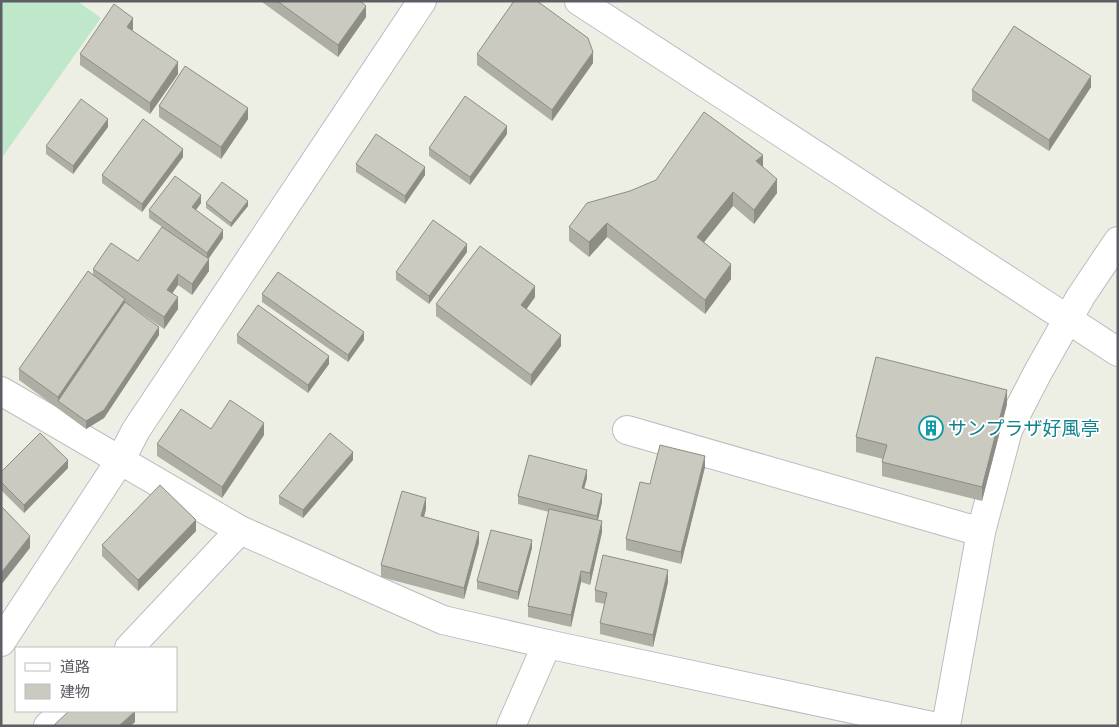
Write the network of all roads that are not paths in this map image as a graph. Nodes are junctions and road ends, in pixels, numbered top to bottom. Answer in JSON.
{"nodes":[{"id":1,"x":422,"y":1,"type":"edge"},
{"id":2,"x":579,"y":1,"type":"edge"},
{"id":3,"x":1118,"y":241,"type":"edge"},
{"id":4,"x":1069,"y":319,"type":"junction"},
{"id":5,"x":1118,"y":352,"type":"edge"},
{"id":6,"x":1,"y":391,"type":"edge"},
{"id":7,"x":627,"y":430,"type":"dead end"},
{"id":8,"x":121,"y":459,"type":"junction"},
{"id":9,"x":240,"y":530,"type":"junction"},
{"id":10,"x":981,"y":532,"type":"junction"},
{"id":11,"x":1,"y":642,"type":"edge"},
{"id":12,"x":548,"y":644,"type":"junction"},
{"id":13,"x":130,"y":647,"type":"edge"},
{"id":14,"x":64,"y":712,"type":"edge"},
{"id":15,"x":48,"y":726,"type":"edge"},
{"id":16,"x":511,"y":726,"type":"edge"},
{"id":17,"x":932,"y":726,"type":"edge"},
{"id":18,"x":946,"y":726,"type":"edge"}],
"edges":[{"from":1,"to":8,"type":"street"},
{"from":2,"to":4,"type":"street"},
{"from":3,"to":4,"type":"street"},
{"from":4,"to":5,"type":"street"},
{"from":4,"to":10,"type":"street"},
{"from":6,"to":8,"type":"street"},
{"from":7,"to":10,"type":"street"},
{"from":8,"to":9,"type":"street"},
{"from":8,"to":11,"type":"street"},
{"from":9,"to":12,"type":"street"},
{"from":9,"to":13,"type":"street"},
{"from":10,"to":18,"type":"street"},
{"from":12,"to":16,"type":"street"},
{"from":12,"to":17,"type":"street"},
{"from":14,"to":15,"type":"street"}]}
